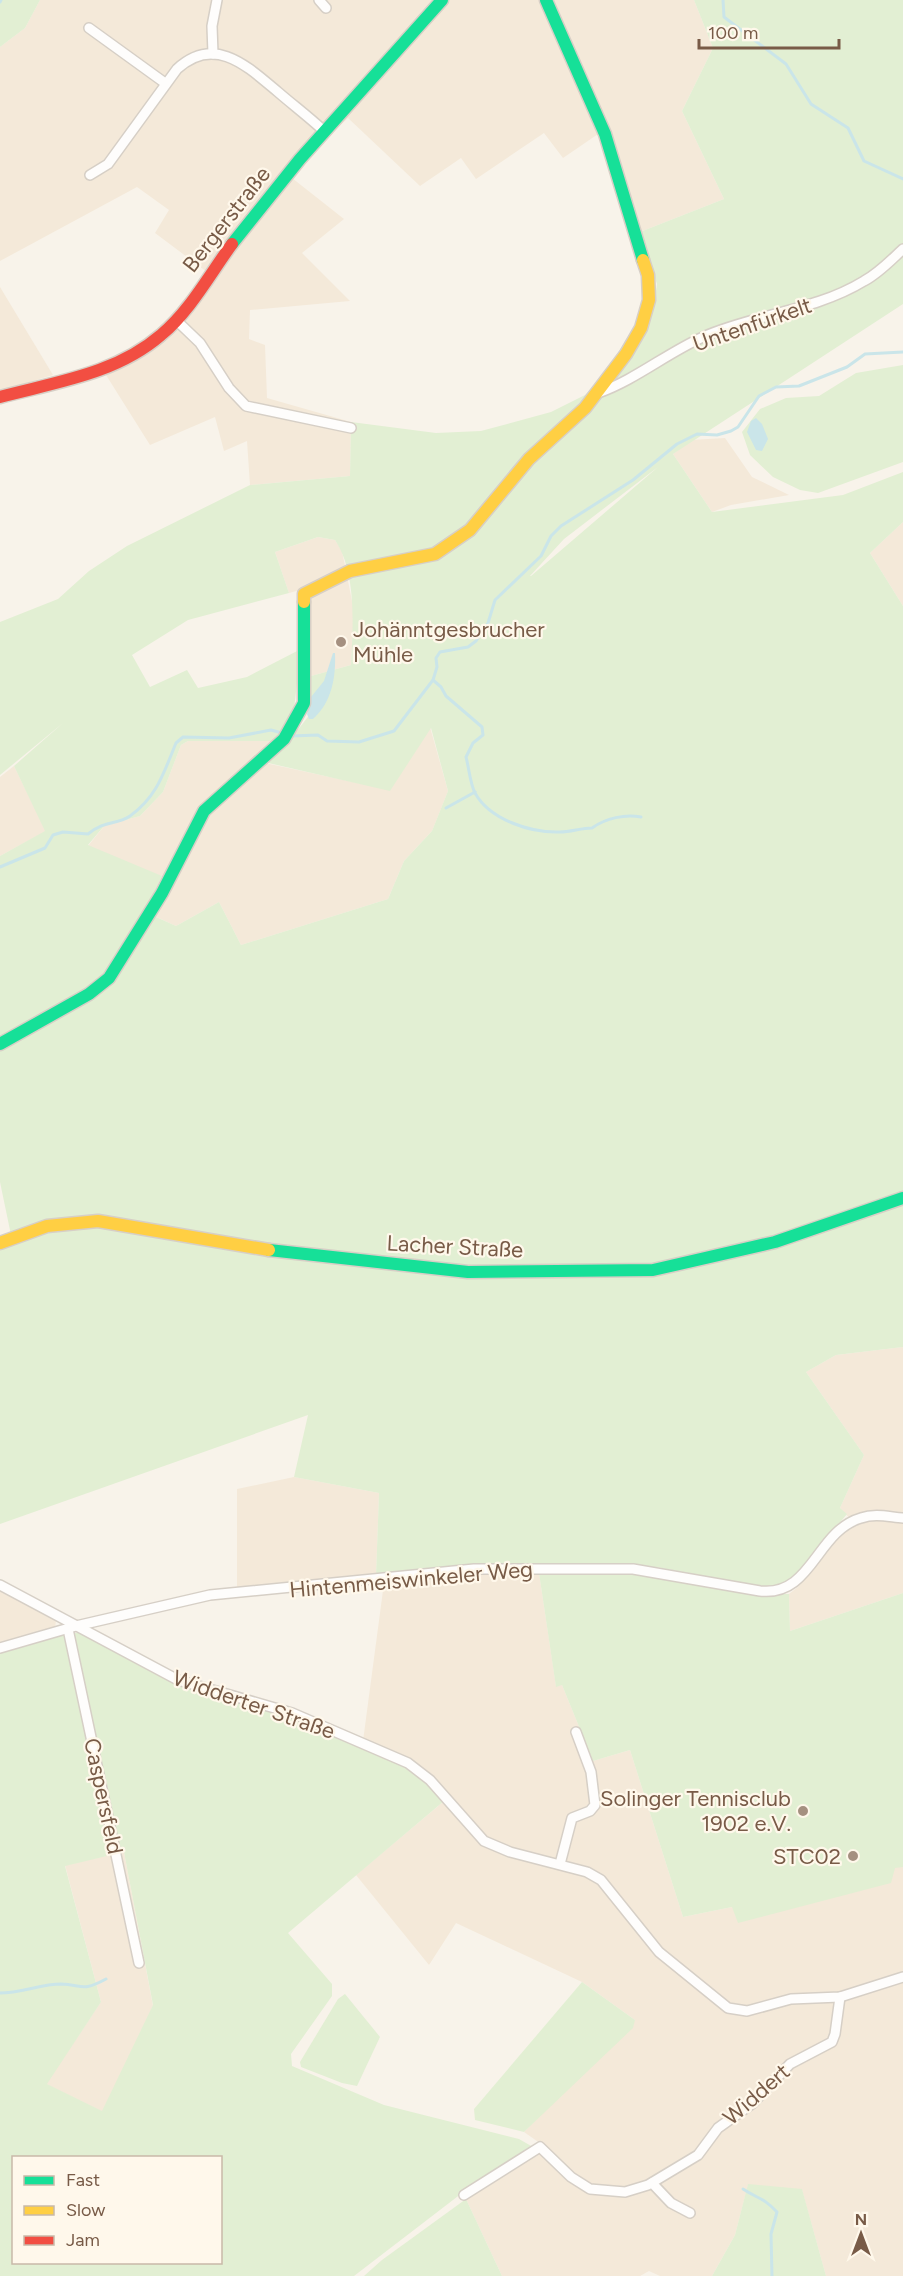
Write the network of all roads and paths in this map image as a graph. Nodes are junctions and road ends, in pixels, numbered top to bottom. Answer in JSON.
{"nodes":[{"id":1,"x":206,"y":0,"type":"edge"},
{"id":2,"x":319,"y":0,"type":"edge"},
{"id":3,"x":441,"y":0,"type":"edge"},
{"id":4,"x":546,"y":0,"type":"edge"},
{"id":5,"x":216,"y":5,"type":"edge"},
{"id":6,"x":326,"y":8,"type":"dead end"},
{"id":7,"x":89,"y":28,"type":"dead end"},
{"id":8,"x":213,"y":54,"type":"junction"},
{"id":9,"x":165,"y":83,"type":"junction"},
{"id":10,"x":324,"y":131,"type":"junction"},
{"id":11,"x":90,"y":175,"type":"dead end"},
{"id":12,"x":903,"y":249,"type":"edge"},
{"id":13,"x":176,"y":320,"type":"junction"},
{"id":14,"x":598,"y":393,"type":"junction"},
{"id":15,"x":0,"y":397,"type":"edge"},
{"id":16,"x":351,"y":428,"type":"dead end"},
{"id":17,"x":0,"y":1044,"type":"edge"},
{"id":18,"x":903,"y":1198,"type":"edge"},
{"id":19,"x":0,"y":1243,"type":"edge"},
{"id":20,"x":903,"y":1518,"type":"edge"},
{"id":21,"x":0,"y":1585,"type":"edge"},
{"id":22,"x":72,"y":1628,"type":"junction"},
{"id":23,"x":0,"y":1648,"type":"edge"},
{"id":24,"x":576,"y":1732,"type":"dead end"},
{"id":25,"x":560,"y":1864,"type":"junction"},
{"id":26,"x":139,"y":1963,"type":"dead end"},
{"id":27,"x":903,"y":1977,"type":"edge"},
{"id":28,"x":840,"y":1997,"type":"junction"},
{"id":29,"x":652,"y":2183,"type":"junction"},
{"id":30,"x":464,"y":2195,"type":"dead end"},
{"id":31,"x":690,"y":2213,"type":"dead end"}],
"edges":[{"from":1,"to":5,"type":"street"},
{"from":2,"to":6,"type":"street"},
{"from":3,"to":10,"type":"street","name":"Bergerstraße"},
{"from":4,"to":14,"type":"street"},
{"from":5,"to":8,"type":"street"},
{"from":7,"to":9,"type":"street"},
{"from":8,"to":9,"type":"street"},
{"from":8,"to":10,"type":"street"},
{"from":9,"to":11,"type":"street"},
{"from":10,"to":13,"type":"street","name":"Bergerstraße"},
{"from":12,"to":14,"type":"street","name":"Untenfürkelt"},
{"from":13,"to":15,"type":"street","name":"Bergerstraße"},
{"from":13,"to":16,"type":"street"},
{"from":14,"to":17,"type":"street"},
{"from":18,"to":19,"type":"street","name":"Lacher Straße"},
{"from":20,"to":22,"type":"street","name":"Hintenmeiswinkeler Weg"},
{"from":21,"to":22,"type":"street","name":"Widderter Straße"},
{"from":22,"to":23,"type":"street","name":"Hintenmeiswinkeler Weg"},
{"from":22,"to":25,"type":"street","name":"Widderter Straße"},
{"from":22,"to":26,"type":"street","name":"Caspersfeld"},
{"from":24,"to":25,"type":"street"},
{"from":25,"to":28,"type":"street","name":"Widderter Straße"},
{"from":27,"to":28,"type":"street","name":"Widderter Straße"},
{"from":28,"to":29,"type":"street","name":"Widdert"},
{"from":29,"to":30,"type":"street","name":"Widdert"},
{"from":29,"to":31,"type":"street"}]}
